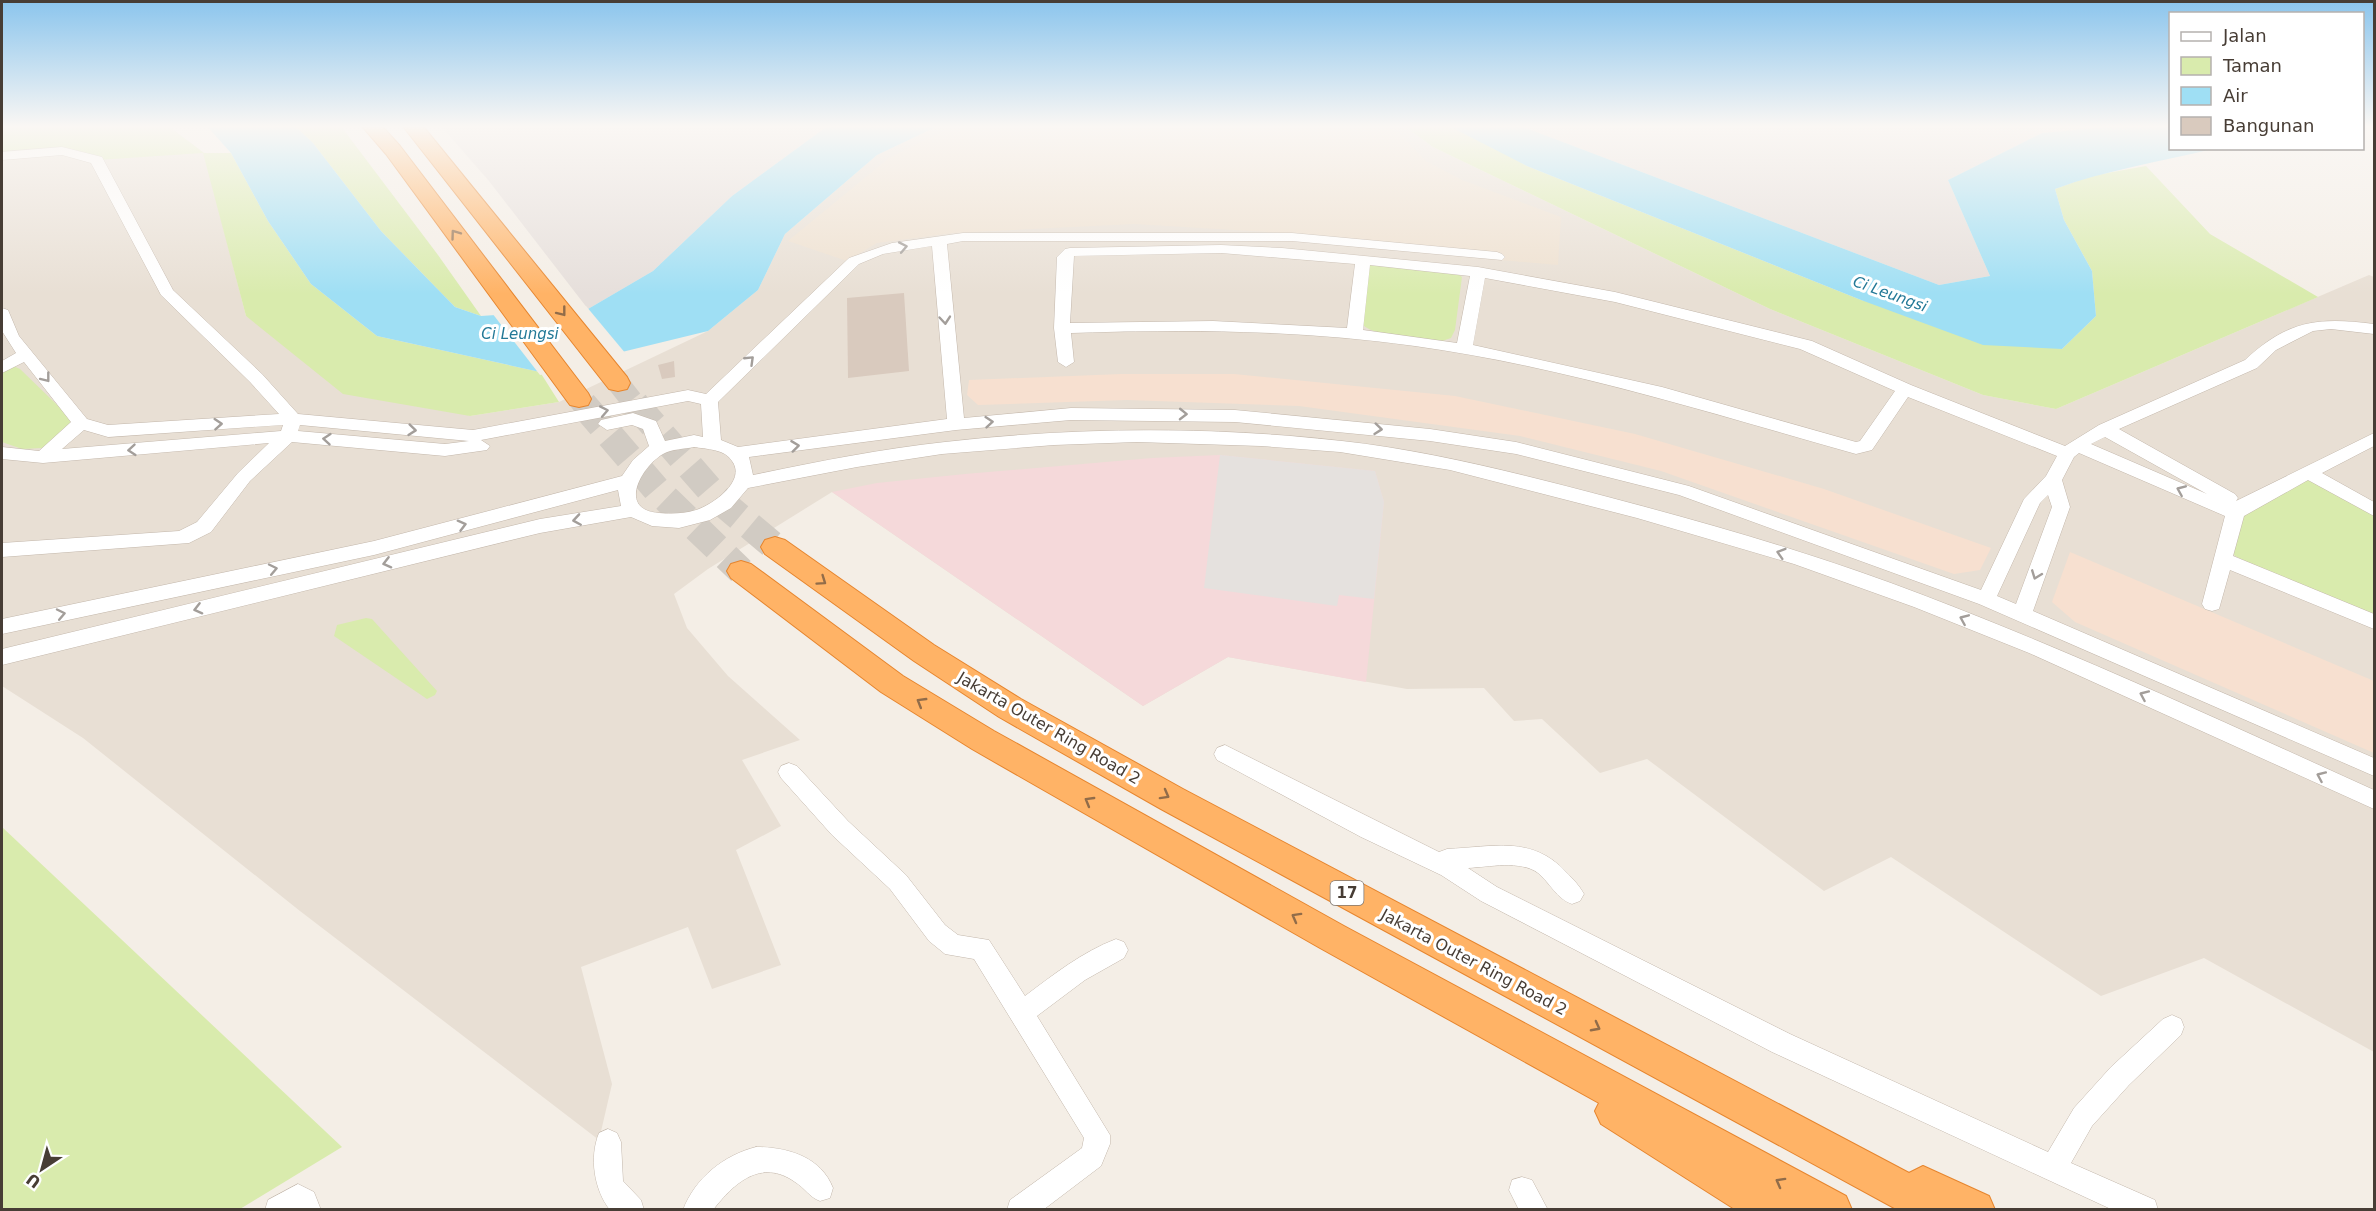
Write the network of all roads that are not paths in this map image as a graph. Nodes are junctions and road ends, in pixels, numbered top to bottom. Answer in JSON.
{"nodes":[{"id":1,"x":108,"y":182,"type":"edge"},
{"id":2,"x":416,"y":182,"type":"edge"},
{"id":3,"x":458,"y":182,"type":"edge"},
{"id":4,"x":939,"y":241,"type":"junction"},
{"id":5,"x":1497,"y":257,"type":"dead end"},
{"id":6,"x":1362,"y":259,"type":"junction"},
{"id":7,"x":1478,"y":272,"type":"junction"},
{"id":8,"x":2,"y":313,"type":"edge"},
{"id":9,"x":1062,"y":328,"type":"junction"},
{"id":10,"x":2374,"y":329,"type":"edge"},
{"id":11,"x":1354,"y":334,"type":"junction"},
{"id":12,"x":7,"y":335,"type":"edge"},
{"id":13,"x":1464,"y":349,"type":"junction"},
{"id":14,"x":27,"y":353,"type":"junction"},
{"id":15,"x":1066,"y":362,"type":"dead end"},
{"id":16,"x":2,"y":369,"type":"edge"},
{"id":17,"x":618,"y":383,"type":"tunnel mouth"},
{"id":18,"x":1905,"y":389,"type":"junction"},
{"id":19,"x":579,"y":399,"type":"tunnel mouth"},
{"id":20,"x":709,"y":401,"type":"junction"},
{"id":21,"x":81,"y":423,"type":"junction"},
{"id":22,"x":956,"y":424,"type":"junction"},
{"id":23,"x":291,"y":427,"type":"junction"},
{"id":24,"x":2105,"y":429,"type":"junction"},
{"id":25,"x":2374,"y":439,"type":"edge"},
{"id":26,"x":712,"y":442,"type":"junction"},
{"id":27,"x":659,"y":448,"type":"junction"},
{"id":28,"x":2072,"y":449,"type":"junction"},
{"id":29,"x":2,"y":453,"type":"edge"},
{"id":30,"x":737,"y":453,"type":"junction"},
{"id":31,"x":43,"y":457,"type":"junction"},
{"id":32,"x":1592,"y":465,"type":"junction"},
{"id":33,"x":2309,"y":473,"type":"junction"},
{"id":34,"x":2053,"y":480,"type":"junction"},
{"id":35,"x":627,"y":481,"type":"junction"},
{"id":36,"x":1654,"y":482,"type":"junction"},
{"id":37,"x":743,"y":483,"type":"junction"},
{"id":38,"x":1591,"y":499,"type":"junction"},
{"id":39,"x":635,"y":510,"type":"junction"},
{"id":40,"x":2239,"y":510,"type":"junction"},
{"id":41,"x":2374,"y":510,"type":"edge"},
{"id":42,"x":1649,"y":514,"type":"junction"},
{"id":43,"x":2016,"y":534,"type":"junction"},
{"id":44,"x":2048,"y":546,"type":"junction"},
{"id":45,"x":775,"y":547,"type":"tunnel mouth"},
{"id":46,"x":2,"y":550,"type":"edge"},
{"id":47,"x":2223,"y":559,"type":"junction"},
{"id":48,"x":741,"y":571,"type":"tunnel mouth"},
{"id":49,"x":1986,"y":599,"type":"junction"},
{"id":50,"x":2212,"y":604,"type":"dead end"},
{"id":51,"x":2022,"y":614,"type":"junction"},
{"id":52,"x":2374,"y":622,"type":"edge"},
{"id":53,"x":3,"y":627,"type":"edge"},
{"id":54,"x":2,"y":657,"type":"edge"},
{"id":55,"x":1225,"y":753,"type":"dead end"},
{"id":56,"x":2374,"y":767,"type":"edge"},
{"id":57,"x":789,"y":772,"type":"dead end"},
{"id":58,"x":2374,"y":800,"type":"edge"},
{"id":59,"x":1448,"y":856,"type":"junction"},
{"id":60,"x":1572,"y":894,"type":"dead end"},
{"id":61,"x":1332,"y":937,"type":"junction"},
{"id":62,"x":1116,"y":950,"type":"dead end"},
{"id":63,"x":1020,"y":1014,"type":"junction"},
{"id":64,"x":2172,"y":1028,"type":"dead end"},
{"id":65,"x":1746,"y":1107,"type":"junction"},
{"id":66,"x":608,"y":1142,"type":"dead end"},
{"id":67,"x":2053,"y":1169,"type":"junction"},
{"id":68,"x":820,"y":1188,"type":"dead end"},
{"id":69,"x":278,"y":1209,"type":"edge"},
{"id":70,"x":308,"y":1209,"type":"edge"},
{"id":71,"x":631,"y":1209,"type":"edge"},
{"id":72,"x":696,"y":1209,"type":"edge"},
{"id":73,"x":1020,"y":1209,"type":"edge"},
{"id":74,"x":1773,"y":1209,"type":"edge"},
{"id":75,"x":1832,"y":1209,"type":"edge"},
{"id":76,"x":1939,"y":1209,"type":"edge"},
{"id":77,"x":1975,"y":1209,"type":"edge"},
{"id":78,"x":2145,"y":1209,"type":"edge"}],
"edges":[{"from":1,"to":23,"type":"street"},
{"from":19,"to":2,"type":"highway","one_way":true},
{"from":3,"to":17,"type":"highway","one_way":true},
{"from":4,"to":5,"type":"street"},
{"from":20,"to":4,"type":"street","one_way":true},
{"from":4,"to":22,"type":"street","one_way":true},
{"from":6,"to":7,"type":"street"},
{"from":6,"to":9,"type":"street"},
{"from":6,"to":11,"type":"street"},
{"from":7,"to":13,"type":"street"},
{"from":7,"to":18,"type":"street"},
{"from":8,"to":12,"type":"street"},
{"from":9,"to":11,"type":"street"},
{"from":9,"to":15,"type":"street"},
{"from":10,"to":24,"type":"street"},
{"from":11,"to":13,"type":"street"},
{"from":12,"to":14,"type":"street"},
{"from":13,"to":18,"type":"street"},
{"from":14,"to":16,"type":"street"},
{"from":14,"to":21,"type":"street","one_way":true},
{"from":18,"to":28,"type":"street"},
{"from":23,"to":20,"type":"street","one_way":true},
{"from":20,"to":26,"type":"street"},
{"from":21,"to":23,"type":"street","one_way":true},
{"from":21,"to":31,"type":"street"},
{"from":30,"to":22,"type":"street","one_way":true},
{"from":22,"to":32,"type":"street","one_way":true},
{"from":27,"to":23,"type":"street","one_way":true},
{"from":23,"to":31,"type":"street","one_way":true},
{"from":23,"to":46,"type":"street"},
{"from":24,"to":28,"type":"street"},
{"from":24,"to":40,"type":"street"},
{"from":25,"to":33,"type":"street"},
{"from":26,"to":27,"type":"street"},
{"from":26,"to":30,"type":"street"},
{"from":27,"to":35,"type":"street"},
{"from":28,"to":34,"type":"street"},
{"from":40,"to":28,"type":"street","one_way":true},
{"from":29,"to":31,"type":"street"},
{"from":30,"to":37,"type":"street"},
{"from":32,"to":36,"type":"street"},
{"from":32,"to":38,"type":"street"},
{"from":33,"to":40,"type":"street"},
{"from":33,"to":41,"type":"street"},
{"from":34,"to":43,"type":"street"},
{"from":34,"to":44,"type":"street"},
{"from":35,"to":39,"type":"street"},
{"from":53,"to":35,"type":"street","one_way":true},
{"from":36,"to":42,"type":"street"},
{"from":36,"to":49,"type":"street"},
{"from":37,"to":38,"type":"street"},
{"from":37,"to":39,"type":"street"},
{"from":38,"to":42,"type":"street"},
{"from":39,"to":54,"type":"street","one_way":true},
{"from":40,"to":47,"type":"street"},
{"from":58,"to":42,"type":"street","one_way":true},
{"from":43,"to":44,"type":"street"},
{"from":43,"to":49,"type":"street"},
{"from":44,"to":51,"type":"street","one_way":true},
{"from":45,"to":65,"type":"highway","name":"Jakarta Outer Ring Road 2","number":"17","one_way":true},
{"from":47,"to":50,"type":"street"},
{"from":47,"to":52,"type":"street"},
{"from":61,"to":48,"type":"highway","one_way":true},
{"from":49,"to":51,"type":"street"},
{"from":51,"to":56,"type":"street"},
{"from":55,"to":59,"type":"street"},
{"from":57,"to":63,"type":"street"},
{"from":59,"to":60,"type":"street"},
{"from":59,"to":67,"type":"street"},
{"from":61,"to":74,"type":"highway"},
{"from":75,"to":61,"type":"highway","one_way":true},
{"from":62,"to":63,"type":"street"},
{"from":63,"to":73,"type":"street"},
{"from":64,"to":67,"type":"street"},
{"from":65,"to":76,"type":"highway","name":"Jakarta Outer Ring Road 2","number":"17"},
{"from":65,"to":77,"type":"highway"},
{"from":66,"to":71,"type":"street"},
{"from":67,"to":78,"type":"street"},
{"from":68,"to":72,"type":"street"},
{"from":69,"to":70,"type":"street"}]}
